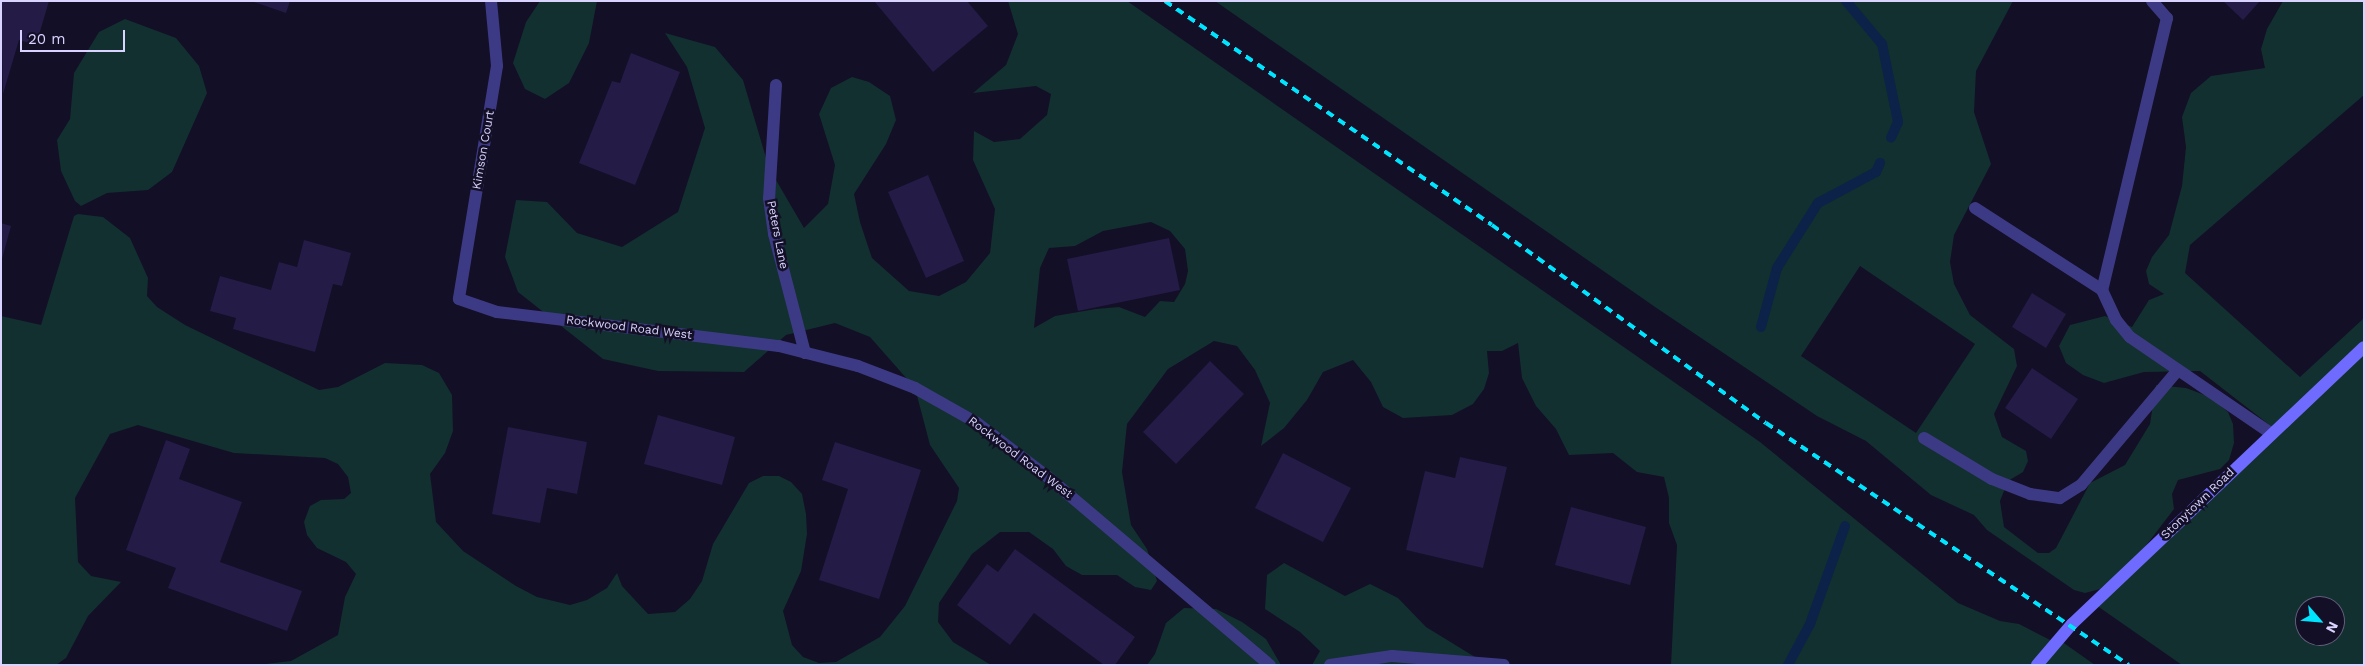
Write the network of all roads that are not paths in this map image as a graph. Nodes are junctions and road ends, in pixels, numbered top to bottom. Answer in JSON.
{"nodes":[{"id":1,"x":491,"y":1,"type":"edge"},
{"id":2,"x":2152,"y":1,"type":"edge"},
{"id":3,"x":776,"y":85,"type":"dead end"},
{"id":4,"x":1975,"y":208,"type":"dead end"},
{"id":5,"x":2102,"y":290,"type":"junction"},
{"id":6,"x":458,"y":299,"type":"joint"},
{"id":7,"x":2364,"y":347,"type":"edge"},
{"id":8,"x":805,"y":353,"type":"junction"},
{"id":9,"x":2178,"y":370,"type":"junction"},
{"id":10,"x":2272,"y":434,"type":"junction"},
{"id":11,"x":1924,"y":438,"type":"dead end"},
{"id":12,"x":1270,"y":665,"type":"edge"},
{"id":13,"x":1330,"y":665,"type":"edge"},
{"id":14,"x":1504,"y":665,"type":"edge"},
{"id":15,"x":2037,"y":665,"type":"edge"}],
"edges":[{"from":1,"to":6,"type":"street","name":"Kimson Court"},
{"from":2,"to":5,"type":"street"},
{"from":3,"to":8,"type":"street","name":"Peters Lane"},
{"from":4,"to":5,"type":"street"},
{"from":5,"to":9,"type":"street"},
{"from":6,"to":8,"type":"street","name":"Rockwood Road West"},
{"from":7,"to":10,"type":"main road","name":"Stonytown Road"},
{"from":8,"to":12,"type":"street","name":"Rockwood Road West"},
{"from":9,"to":10,"type":"street"},
{"from":9,"to":11,"type":"street"},
{"from":10,"to":15,"type":"main road","name":"Stonytown Road"},
{"from":13,"to":14,"type":"street"}]}
